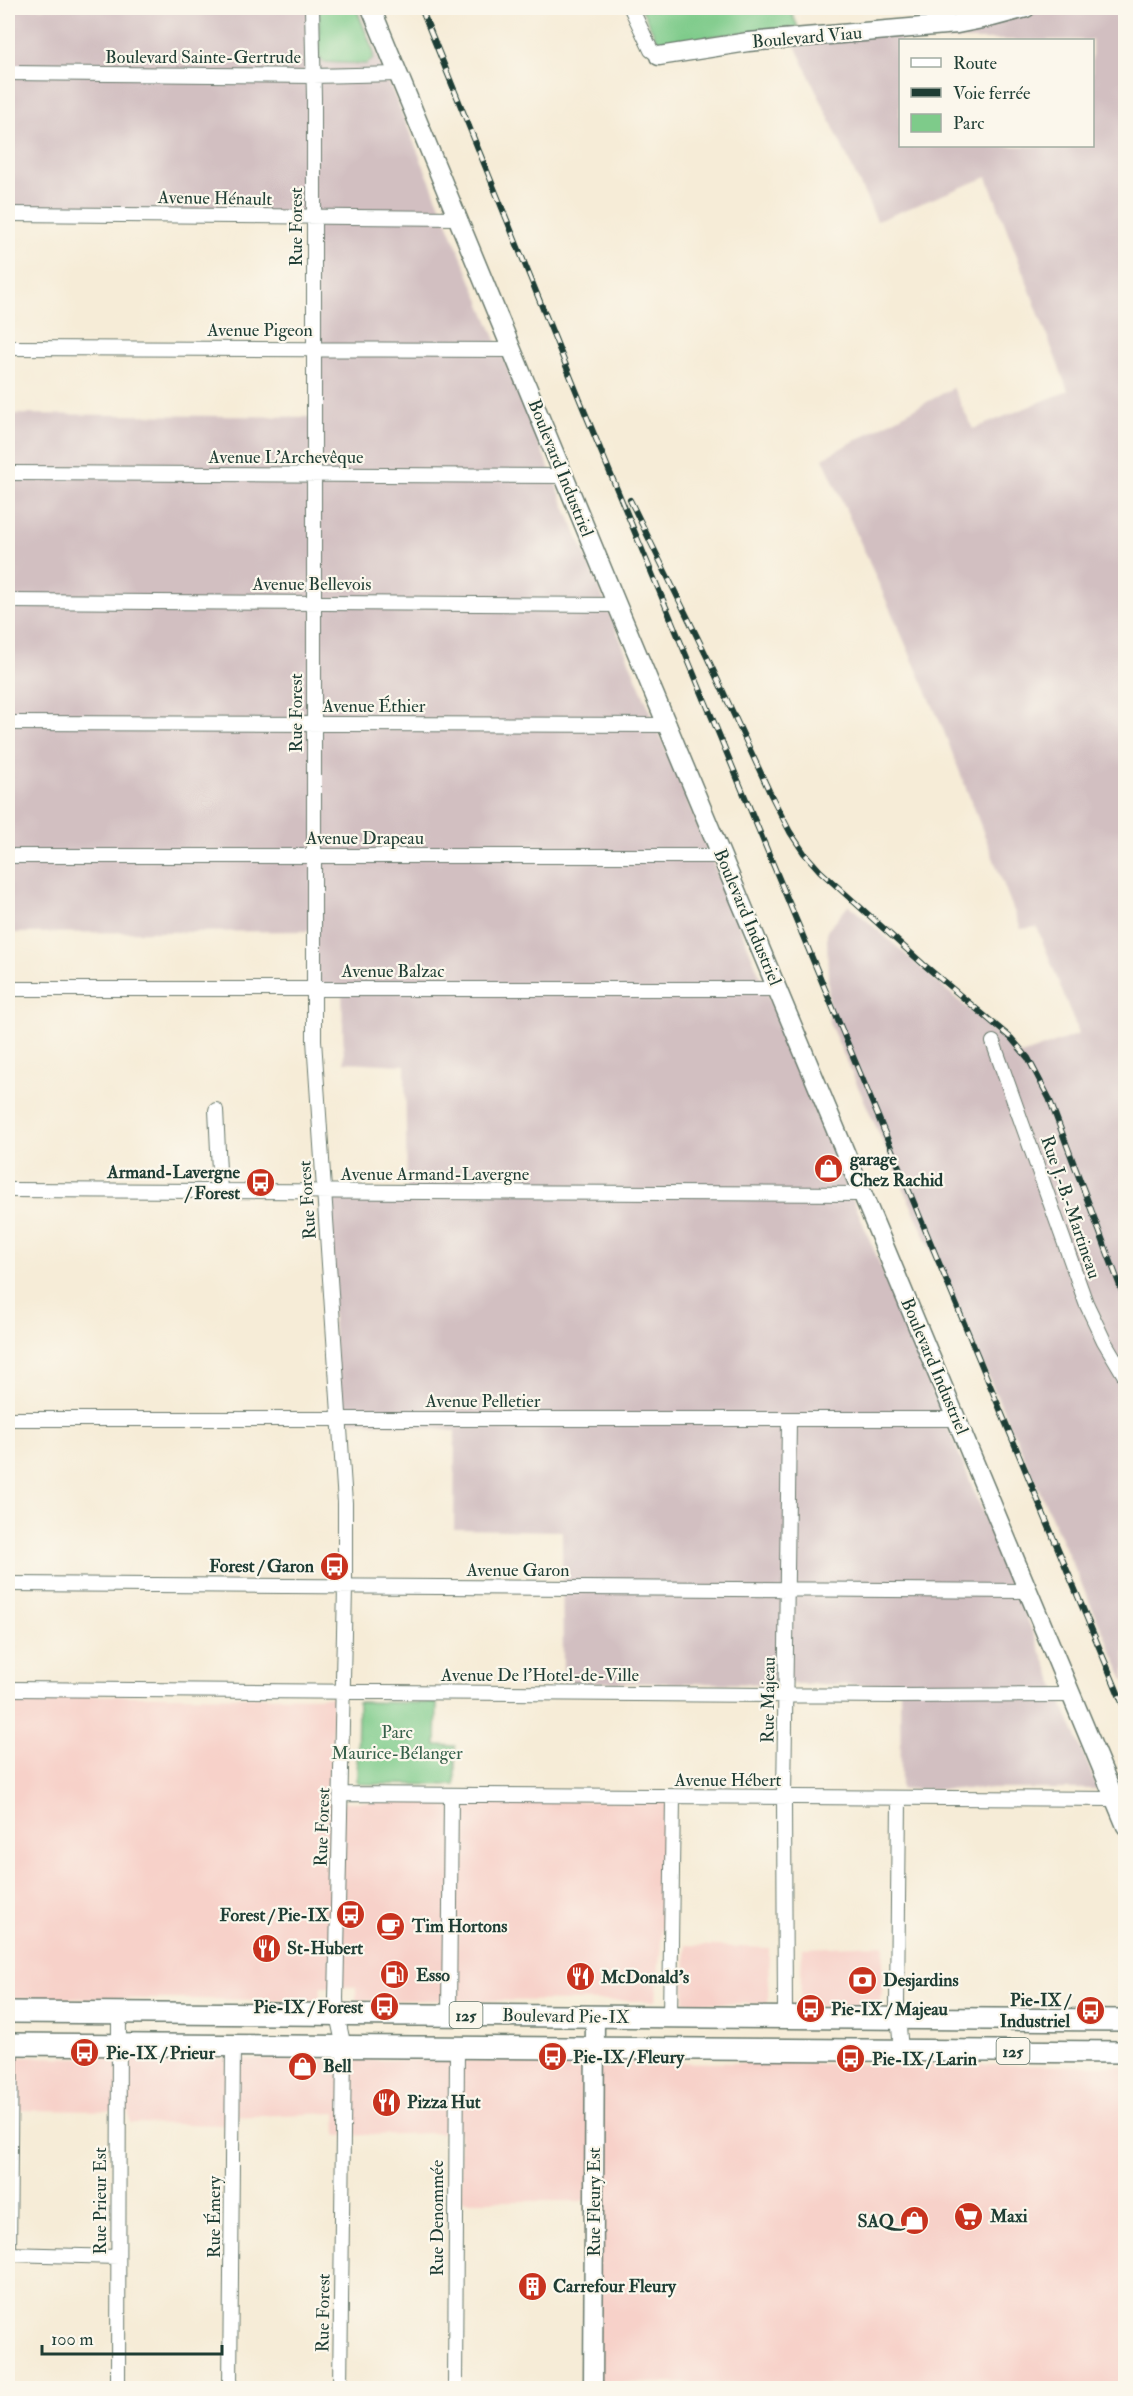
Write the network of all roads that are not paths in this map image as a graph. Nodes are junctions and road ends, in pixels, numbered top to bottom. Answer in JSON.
{"nodes":[{"id":1,"x":312,"y":8,"type":"edge"},
{"id":2,"x":371,"y":8,"type":"edge"},
{"id":3,"x":631,"y":8,"type":"edge"},
{"id":4,"x":1026,"y":8,"type":"edge"},
{"id":5,"x":659,"y":56,"type":"joint"},
{"id":6,"x":8,"y":73,"type":"edge"},
{"id":7,"x":398,"y":74,"type":"junction"},
{"id":8,"x":313,"y":76,"type":"junction"},
{"id":9,"x":8,"y":214,"type":"edge"},
{"id":10,"x":314,"y":217,"type":"junction"},
{"id":11,"x":458,"y":218,"type":"junction"},
{"id":12,"x":8,"y":348,"type":"edge"},
{"id":13,"x":314,"y":348,"type":"junction"},
{"id":14,"x":513,"y":350,"type":"junction"},
{"id":15,"x":8,"y":473,"type":"edge"},
{"id":16,"x":313,"y":474,"type":"junction"},
{"id":17,"x":565,"y":476,"type":"junction"},
{"id":18,"x":8,"y":601,"type":"edge"},
{"id":19,"x":314,"y":602,"type":"junction"},
{"id":20,"x":617,"y":605,"type":"junction"},
{"id":21,"x":8,"y":723,"type":"edge"},
{"id":22,"x":314,"y":724,"type":"junction"},
{"id":23,"x":669,"y":725,"type":"junction"},
{"id":24,"x":8,"y":856,"type":"edge"},
{"id":25,"x":314,"y":856,"type":"junction"},
{"id":26,"x":723,"y":856,"type":"junction"},
{"id":27,"x":8,"y":989,"type":"edge"},
{"id":28,"x":314,"y":989,"type":"junction"},
{"id":29,"x":778,"y":989,"type":"junction"},
{"id":30,"x":993,"y":1042,"type":"dead end"},
{"id":31,"x":216,"y":1110,"type":"dead end"},
{"id":32,"x":8,"y":1190,"type":"edge"},
{"id":33,"x":220,"y":1191,"type":"junction"},
{"id":34,"x":325,"y":1192,"type":"junction"},
{"id":35,"x":863,"y":1194,"type":"junction"},
{"id":36,"x":1120,"y":1359,"type":"edge"},
{"id":37,"x":1125,"y":1378,"type":"edge"},
{"id":38,"x":8,"y":1419,"type":"edge"},
{"id":39,"x":339,"y":1419,"type":"junction"},
{"id":40,"x":957,"y":1419,"type":"junction"},
{"id":41,"x":789,"y":1420,"type":"junction"},
{"id":42,"x":8,"y":1584,"type":"edge"},
{"id":43,"x":345,"y":1587,"type":"junction"},
{"id":44,"x":788,"y":1590,"type":"junction"},
{"id":45,"x":1029,"y":1591,"type":"junction"},
{"id":46,"x":8,"y":1689,"type":"edge"},
{"id":47,"x":343,"y":1691,"type":"junction"},
{"id":48,"x":787,"y":1695,"type":"junction"},
{"id":49,"x":1071,"y":1695,"type":"junction"},
{"id":50,"x":341,"y":1794,"type":"junction"},
{"id":51,"x":451,"y":1795,"type":"junction"},
{"id":52,"x":673,"y":1797,"type":"junction"},
{"id":53,"x":784,"y":1798,"type":"junction"},
{"id":54,"x":899,"y":1798,"type":"junction"},
{"id":55,"x":1114,"y":1799,"type":"junction"},
{"id":56,"x":1125,"y":1826,"type":"edge"},
{"id":57,"x":8,"y":2012,"type":"edge"},
{"id":58,"x":119,"y":2013,"type":"junction"},
{"id":59,"x":337,"y":2014,"type":"junction"},
{"id":60,"x":449,"y":2015,"type":"junction"},
{"id":61,"x":595,"y":2016,"type":"junction"},
{"id":62,"x":670,"y":2017,"type":"junction"},
{"id":63,"x":785,"y":2018,"type":"junction"},
{"id":64,"x":897,"y":2018,"type":"junction"},
{"id":65,"x":1125,"y":2020,"type":"edge"},
{"id":66,"x":9,"y":2044,"type":"edge"},
{"id":67,"x":119,"y":2044,"type":"junction"},
{"id":68,"x":233,"y":2046,"type":"junction"},
{"id":69,"x":344,"y":2047,"type":"junction"},
{"id":70,"x":456,"y":2047,"type":"junction"},
{"id":71,"x":594,"y":2048,"type":"junction"},
{"id":72,"x":901,"y":2050,"type":"junction"},
{"id":73,"x":1125,"y":2052,"type":"edge"},
{"id":74,"x":8,"y":2254,"type":"edge"},
{"id":75,"x":118,"y":2257,"type":"junction"},
{"id":76,"x":118,"y":2388,"type":"edge"},
{"id":77,"x":230,"y":2388,"type":"edge"},
{"id":78,"x":340,"y":2388,"type":"edge"},
{"id":79,"x":455,"y":2388,"type":"edge"},
{"id":80,"x":592,"y":2388,"type":"edge"}],
"edges":[{"from":1,"to":8,"type":"street","name":"Rue Forest"},
{"from":2,"to":7,"type":"street","name":"Boulevard Industriel"},
{"from":3,"to":5,"type":"street"},
{"from":4,"to":5,"type":"street","name":"Boulevard Viau"},
{"from":6,"to":8,"type":"street","name":"Boulevard Sainte-Gertrude"},
{"from":7,"to":8,"type":"street","name":"Boulevard Sainte-Gertrude"},
{"from":7,"to":11,"type":"street","name":"Boulevard Industriel"},
{"from":8,"to":10,"type":"street","name":"Rue Forest"},
{"from":9,"to":10,"type":"street","name":"Avenue Hénault"},
{"from":10,"to":11,"type":"street","name":"Avenue Hénault"},
{"from":10,"to":13,"type":"street","name":"Rue Forest"},
{"from":11,"to":14,"type":"street","name":"Boulevard Industriel"},
{"from":12,"to":13,"type":"street","name":"Avenue Pigeon"},
{"from":13,"to":14,"type":"street","name":"Avenue Pigeon"},
{"from":13,"to":16,"type":"street","name":"Rue Forest"},
{"from":14,"to":17,"type":"street","name":"Boulevard Industriel"},
{"from":15,"to":16,"type":"street","name":"Avenue L'Archevêque"},
{"from":16,"to":17,"type":"street","name":"Avenue L'Archevêque"},
{"from":16,"to":19,"type":"street","name":"Rue Forest"},
{"from":17,"to":20,"type":"street","name":"Boulevard Industriel"},
{"from":18,"to":19,"type":"street","name":"Avenue Bellevois"},
{"from":19,"to":20,"type":"street","name":"Avenue Bellevois"},
{"from":19,"to":22,"type":"street","name":"Rue Forest"},
{"from":20,"to":23,"type":"street","name":"Boulevard Industriel"},
{"from":21,"to":22,"type":"street","name":"Avenue Éthier"},
{"from":22,"to":23,"type":"street","name":"Avenue Éthier"},
{"from":22,"to":25,"type":"street","name":"Rue Forest"},
{"from":23,"to":26,"type":"street","name":"Boulevard Industriel"},
{"from":24,"to":25,"type":"street","name":"Avenue Drapeau"},
{"from":25,"to":26,"type":"street","name":"Avenue Drapeau"},
{"from":25,"to":28,"type":"street","name":"Rue Forest"},
{"from":26,"to":29,"type":"street","name":"Boulevard Industriel"},
{"from":27,"to":28,"type":"street","name":"Avenue Balzac"},
{"from":28,"to":29,"type":"street","name":"Avenue Balzac"},
{"from":28,"to":34,"type":"street","name":"Rue Forest"},
{"from":29,"to":35,"type":"street","name":"Boulevard Industriel"},
{"from":30,"to":36,"type":"street","name":"Rue J.-B.-Martineau"},
{"from":31,"to":33,"type":"street"},
{"from":32,"to":33,"type":"street","name":"Avenue Armand-Lavergne"},
{"from":33,"to":34,"type":"street","name":"Avenue Armand-Lavergne"},
{"from":34,"to":35,"type":"street","name":"Avenue Armand-Lavergne"},
{"from":34,"to":39,"type":"street","name":"Rue Forest"},
{"from":35,"to":40,"type":"street","name":"Boulevard Industriel"},
{"from":36,"to":37,"type":"street","name":"Rue J.-B.-Martineau"},
{"from":38,"to":39,"type":"street","name":"Avenue Pelletier"},
{"from":39,"to":41,"type":"street","name":"Avenue Pelletier"},
{"from":39,"to":43,"type":"street","name":"Rue Forest"},
{"from":40,"to":41,"type":"street","name":"Avenue Pelletier"},
{"from":40,"to":45,"type":"street","name":"Boulevard Industriel"},
{"from":41,"to":44,"type":"street","name":"Rue Majeau"},
{"from":42,"to":43,"type":"street","name":"Avenue Garon"},
{"from":43,"to":44,"type":"street","name":"Avenue Garon"},
{"from":43,"to":47,"type":"street","name":"Rue Forest"},
{"from":44,"to":45,"type":"street","name":"Avenue Garon"},
{"from":44,"to":48,"type":"street","name":"Rue Majeau"},
{"from":45,"to":49,"type":"street","name":"Boulevard Industriel"},
{"from":46,"to":47,"type":"street","name":"Avenue De l'Hotel-de-Ville"},
{"from":47,"to":48,"type":"street","name":"Avenue De l'Hotel-de-Ville"},
{"from":47,"to":50,"type":"street","name":"Rue Forest"},
{"from":48,"to":49,"type":"street","name":"Avenue De l'Hotel-de-Ville"},
{"from":48,"to":53,"type":"street","name":"Rue Majeau"},
{"from":49,"to":55,"type":"street","name":"Boulevard Industriel"},
{"from":50,"to":51,"type":"street","name":"Avenue Hébert"},
{"from":50,"to":59,"type":"street","name":"Rue Forest"},
{"from":51,"to":52,"type":"street","name":"Avenue Hébert"},
{"from":51,"to":60,"type":"street"},
{"from":52,"to":53,"type":"street","name":"Avenue Hébert"},
{"from":52,"to":62,"type":"street"},
{"from":53,"to":54,"type":"street","name":"Avenue Hébert"},
{"from":53,"to":63,"type":"street","name":"Rue Majeau"},
{"from":54,"to":55,"type":"street","name":"Avenue Hébert"},
{"from":54,"to":64,"type":"street"},
{"from":55,"to":56,"type":"street","name":"Boulevard Industriel"},
{"from":57,"to":58,"type":"main road","name":"Boulevard Pie-IX","number":"125"},
{"from":58,"to":59,"type":"main road","name":"Boulevard Pie-IX","number":"125"},
{"from":58,"to":67,"type":"street","name":"Rue Prieur Est"},
{"from":59,"to":60,"type":"main road","name":"Boulevard Pie-IX","number":"125"},
{"from":59,"to":69,"type":"street","name":"Rue Forest"},
{"from":60,"to":61,"type":"main road","name":"Boulevard Pie-IX","number":"125"},
{"from":61,"to":62,"type":"main road","name":"Boulevard Pie-IX","number":"125"},
{"from":61,"to":71,"type":"street","name":"Rue Fleury Est"},
{"from":62,"to":63,"type":"main road","name":"Boulevard Pie-IX","number":"125"},
{"from":63,"to":64,"type":"main road","name":"Boulevard Pie-IX","number":"125"},
{"from":64,"to":65,"type":"main road","name":"Boulevard Pie-IX","number":"125"},
{"from":64,"to":72,"type":"street"},
{"from":66,"to":67,"type":"main road","name":"Boulevard Pie-IX","number":"125"},
{"from":66,"to":74,"type":"street"},
{"from":67,"to":68,"type":"main road","name":"Boulevard Pie-IX","number":"125"},
{"from":67,"to":75,"type":"street","name":"Rue Prieur Est"},
{"from":68,"to":69,"type":"main road","name":"Boulevard Pie-IX","number":"125"},
{"from":68,"to":77,"type":"street","name":"Rue Émery"},
{"from":69,"to":70,"type":"main road","name":"Boulevard Pie-IX","number":"125"},
{"from":69,"to":78,"type":"street","name":"Rue Forest"},
{"from":70,"to":71,"type":"main road","name":"Boulevard Pie-IX","number":"125"},
{"from":70,"to":79,"type":"street","name":"Rue Denommée"},
{"from":71,"to":72,"type":"main road","name":"Boulevard Pie-IX","number":"125"},
{"from":71,"to":80,"type":"street","name":"Rue Fleury Est"},
{"from":72,"to":73,"type":"main road","name":"Boulevard Pie-IX","number":"125"},
{"from":74,"to":75,"type":"street"},
{"from":75,"to":76,"type":"street","name":"Rue Prieur Est"}]}
